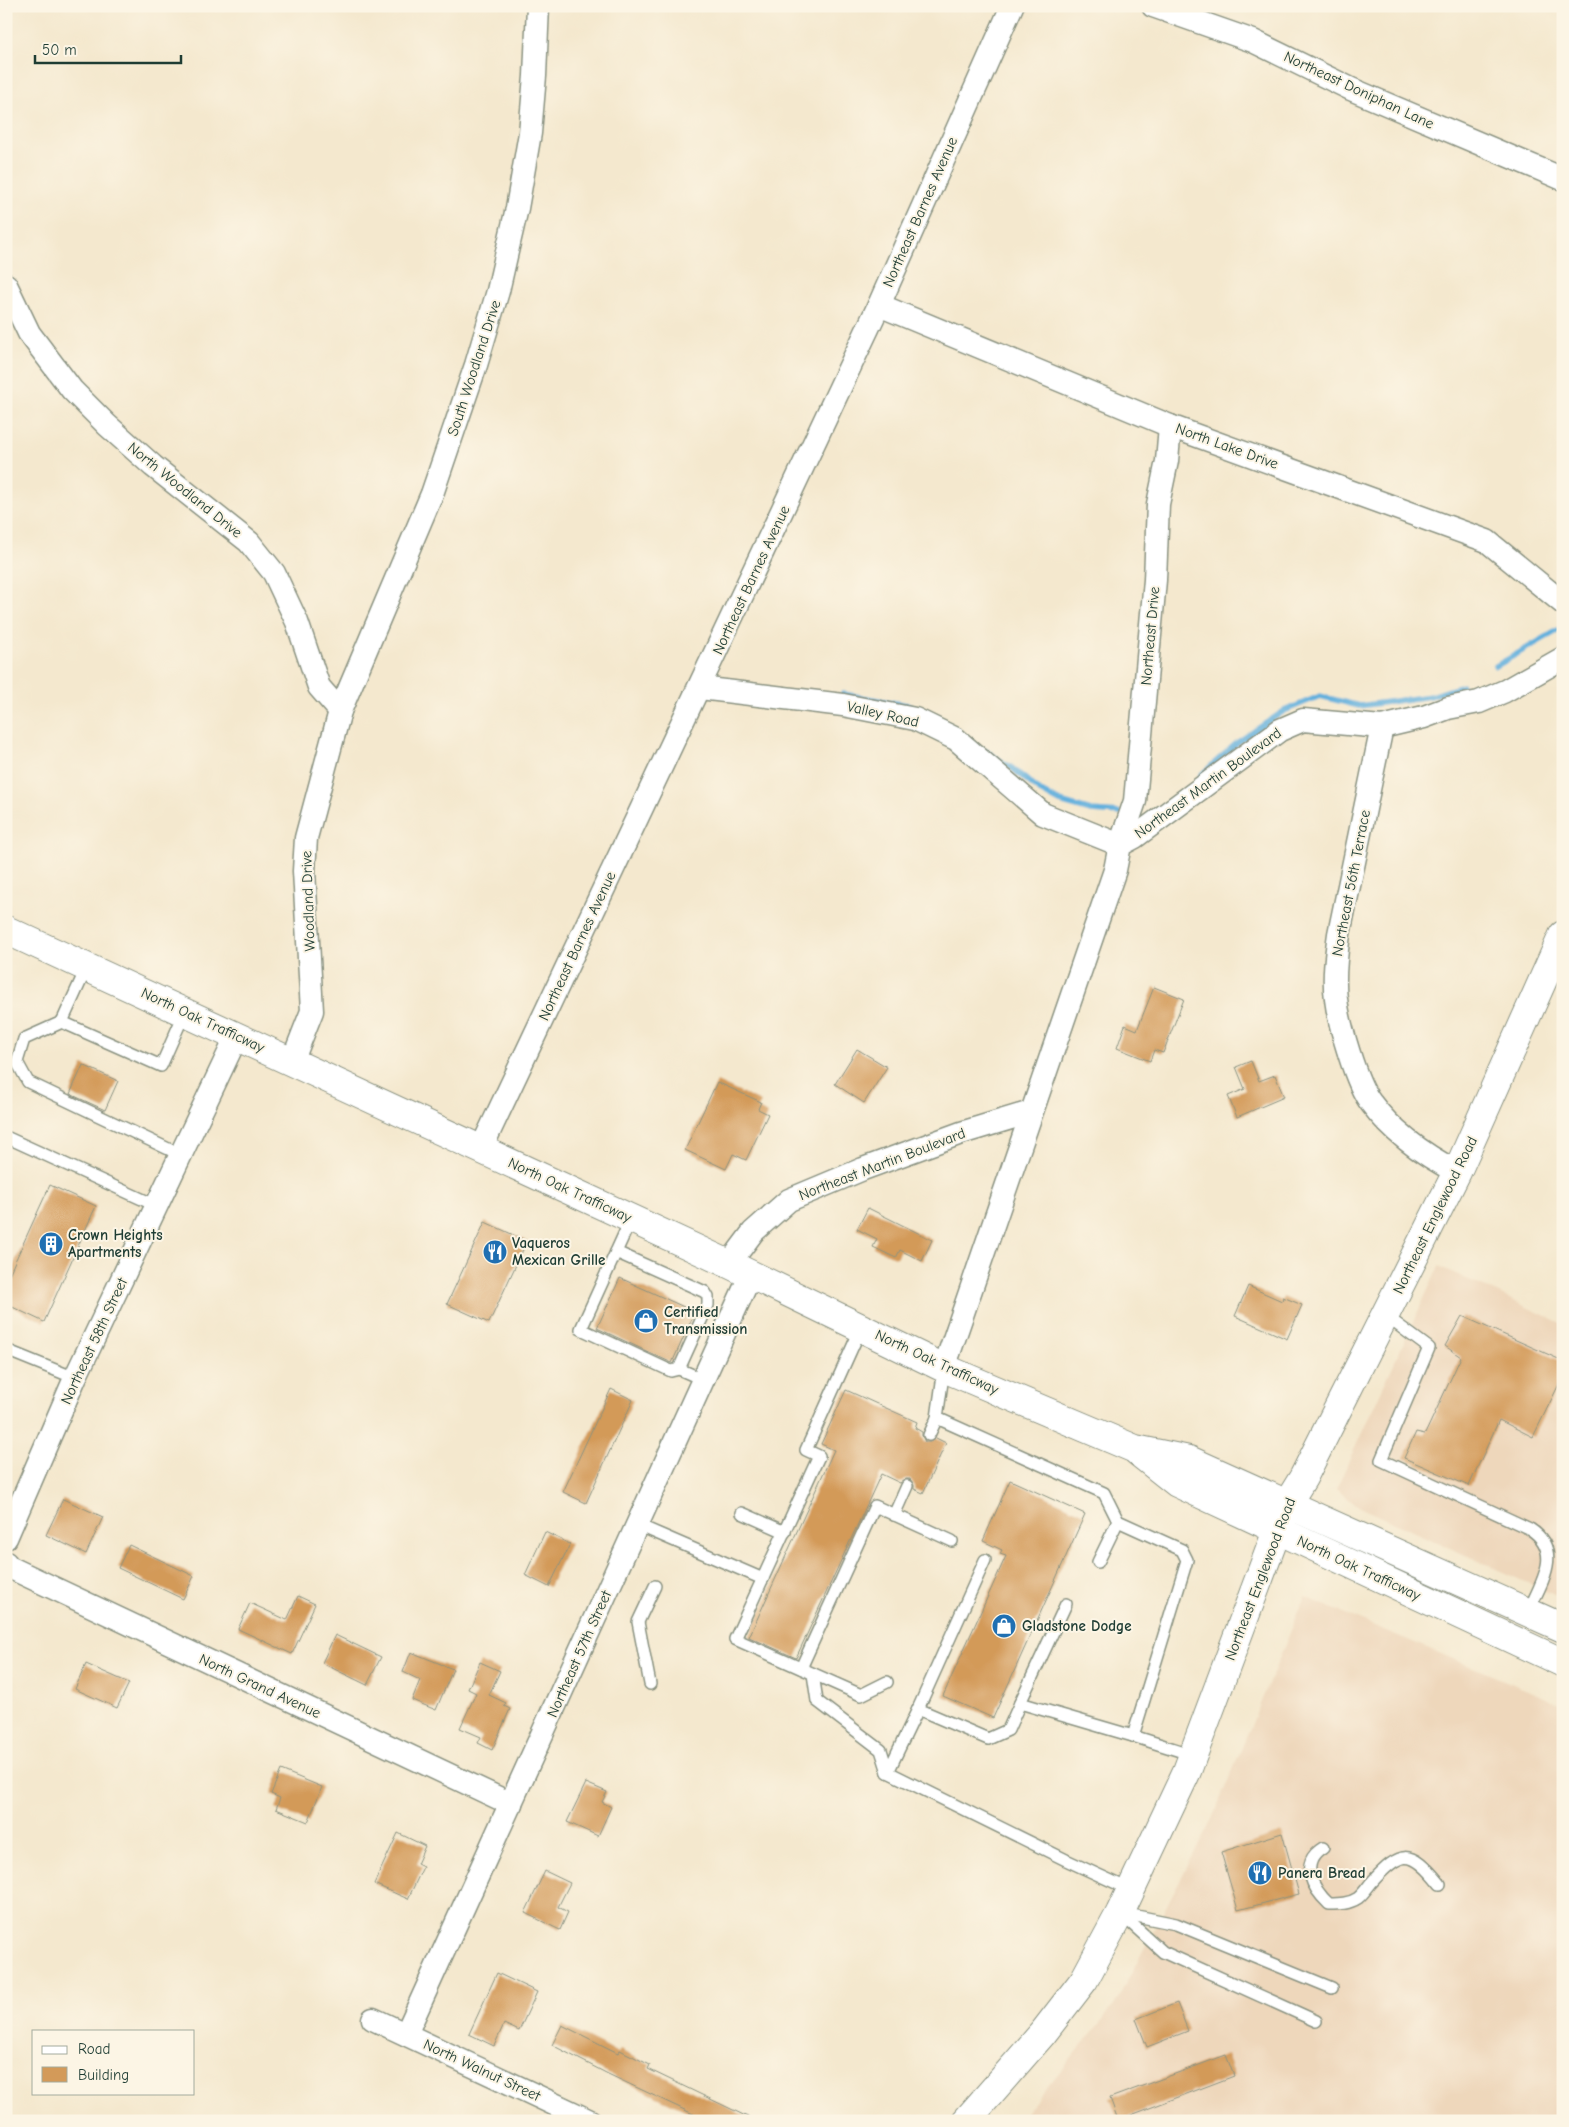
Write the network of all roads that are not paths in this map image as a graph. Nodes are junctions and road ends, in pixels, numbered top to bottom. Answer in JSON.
{"nodes":[{"id":1,"x":538,"y":6,"type":"edge"},
{"id":2,"x":1012,"y":6,"type":"edge"},
{"id":3,"x":1153,"y":6,"type":"edge"},
{"id":4,"x":1563,"y":179,"type":"edge"},
{"id":5,"x":6,"y":284,"type":"edge"},
{"id":6,"x":879,"y":305,"type":"junction"},
{"id":7,"x":1170,"y":426,"type":"junction"},
{"id":8,"x":1563,"y":603,"type":"edge"},
{"id":9,"x":1563,"y":658,"type":"edge"},
{"id":10,"x":700,"y":688,"type":"junction"},
{"id":11,"x":340,"y":711,"type":"junction"},
{"id":12,"x":1382,"y":727,"type":"junction"},
{"id":13,"x":1120,"y":845,"type":"junction"},
{"id":14,"x":6,"y":930,"type":"edge"},
{"id":15,"x":1563,"y":935,"type":"edge"},
{"id":16,"x":87,"y":967,"type":"junction"},
{"id":17,"x":185,"y":1012,"type":"junction"},
{"id":18,"x":62,"y":1022,"type":"junction"},
{"id":19,"x":237,"y":1036,"type":"junction"},
{"id":20,"x":292,"y":1062,"type":"junction"},
{"id":21,"x":1031,"y":1112,"type":"junction"},
{"id":22,"x":6,"y":1137,"type":"edge"},
{"id":23,"x":481,"y":1149,"type":"junction"},
{"id":24,"x":181,"y":1155,"type":"junction"},
{"id":25,"x":1457,"y":1172,"type":"junction"},
{"id":26,"x":157,"y":1206,"type":"junction"},
{"id":27,"x":632,"y":1218,"type":"junction"},
{"id":28,"x":616,"y":1252,"type":"junction"},
{"id":29,"x":740,"y":1269,"type":"junction"},
{"id":30,"x":1386,"y":1316,"type":"junction"},
{"id":31,"x":861,"y":1328,"type":"junction"},
{"id":32,"x":6,"y":1350,"type":"edge"},
{"id":33,"x":944,"y":1368,"type":"junction"},
{"id":34,"x":679,"y":1369,"type":"junction"},
{"id":35,"x":75,"y":1378,"type":"junction"},
{"id":36,"x":704,"y":1380,"type":"junction"},
{"id":37,"x":937,"y":1418,"type":"junction"},
{"id":38,"x":929,"y":1435,"type":"dead end"},
{"id":39,"x":1135,"y":1449,"type":"junction"},
{"id":40,"x":907,"y":1486,"type":"dead end"},
{"id":41,"x":1287,"y":1504,"type":"junction"},
{"id":42,"x":742,"y":1513,"type":"dead end"},
{"id":43,"x":894,"y":1515,"type":"junction"},
{"id":44,"x":1118,"y":1521,"type":"junction"},
{"id":45,"x":638,"y":1525,"type":"junction"},
{"id":46,"x":1278,"y":1530,"type":"junction"},
{"id":47,"x":784,"y":1532,"type":"junction"},
{"id":48,"x":6,"y":1538,"type":"edge"},
{"id":49,"x":952,"y":1541,"type":"dead end"},
{"id":50,"x":985,"y":1560,"type":"dead end"},
{"id":51,"x":1098,"y":1562,"type":"dead end"},
{"id":52,"x":8,"y":1565,"type":"edge"},
{"id":53,"x":763,"y":1580,"type":"junction"},
{"id":54,"x":654,"y":1586,"type":"dead end"},
{"id":55,"x":1066,"y":1604,"type":"dead end"},
{"id":56,"x":1528,"y":1612,"type":"junction"},
{"id":57,"x":1563,"y":1628,"type":"edge"},
{"id":58,"x":1563,"y":1663,"type":"edge"},
{"id":59,"x":801,"y":1668,"type":"junction"},
{"id":60,"x":813,"y":1674,"type":"junction"},
{"id":61,"x":887,"y":1682,"type":"dead end"},
{"id":62,"x":650,"y":1684,"type":"dead end"},
{"id":63,"x":1020,"y":1703,"type":"junction"},
{"id":64,"x":918,"y":1709,"type":"junction"},
{"id":65,"x":1133,"y":1736,"type":"junction"},
{"id":66,"x":1193,"y":1755,"type":"junction"},
{"id":67,"x":888,"y":1772,"type":"junction"},
{"id":68,"x":511,"y":1804,"type":"junction"},
{"id":69,"x":1323,"y":1848,"type":"dead end"},
{"id":70,"x":1440,"y":1884,"type":"dead end"},
{"id":71,"x":1126,"y":1901,"type":"junction"},
{"id":72,"x":1332,"y":1988,"type":"dead end"},
{"id":73,"x":373,"y":2019,"type":"dead end"},
{"id":74,"x":1316,"y":2021,"type":"dead end"},
{"id":75,"x":406,"y":2034,"type":"junction"},
{"id":76,"x":590,"y":2121,"type":"edge"},
{"id":77,"x":966,"y":2121,"type":"edge"}],
"edges":[{"from":1,"to":11,"type":"street","name":"South Woodland Drive"},
{"from":2,"to":6,"type":"street","name":"Northeast Barnes Avenue"},
{"from":3,"to":4,"type":"street","name":"Northeast Doniphan Lane"},
{"from":5,"to":11,"type":"street","name":"North Woodland Drive"},
{"from":6,"to":7,"type":"street","name":"North Lake Drive"},
{"from":6,"to":10,"type":"street","name":"Northeast Barnes Avenue"},
{"from":7,"to":8,"type":"street","name":"North Lake Drive"},
{"from":7,"to":13,"type":"street","name":"Northeast Drive"},
{"from":9,"to":12,"type":"street","name":"Northeast Martin Boulevard"},
{"from":10,"to":13,"type":"street","name":"Valley Road"},
{"from":10,"to":23,"type":"street","name":"Northeast Barnes Avenue"},
{"from":11,"to":20,"type":"street","name":"Woodland Drive"},
{"from":12,"to":13,"type":"street","name":"Northeast Martin Boulevard"},
{"from":12,"to":25,"type":"street","name":"Northeast 56th Terrace"},
{"from":13,"to":21,"type":"street","name":"Northeast Martin Boulevard"},
{"from":14,"to":16,"type":"main road","name":"North Oak Trafficway"},
{"from":15,"to":25,"type":"main road","name":"Northeast Englewood Road"},
{"from":16,"to":17,"type":"main road","name":"North Oak Trafficway"},
{"from":16,"to":18,"type":"lane"},
{"from":17,"to":18,"type":"lane"},
{"from":17,"to":19,"type":"main road","name":"North Oak Trafficway"},
{"from":18,"to":24,"type":"lane"},
{"from":19,"to":20,"type":"main road","name":"North Oak Trafficway"},
{"from":19,"to":24,"type":"street","name":"Northeast 58th Street"},
{"from":20,"to":23,"type":"main road","name":"North Oak Trafficway"},
{"from":21,"to":29,"type":"street","name":"Northeast Martin Boulevard"},
{"from":21,"to":33,"type":"street","name":"Northeast Martin Boulevard"},
{"from":22,"to":26,"type":"lane"},
{"from":23,"to":27,"type":"main road","name":"North Oak Trafficway"},
{"from":24,"to":26,"type":"street","name":"Northeast 58th Street"},
{"from":25,"to":30,"type":"main road","name":"Northeast Englewood Road"},
{"from":26,"to":35,"type":"street","name":"Northeast 58th Street"},
{"from":27,"to":28,"type":"lane"},
{"from":27,"to":29,"type":"main road","name":"North Oak Trafficway"},
{"from":28,"to":34,"type":"lane"},
{"from":28,"to":34,"type":"lane"},
{"from":29,"to":31,"type":"main road","name":"North Oak Trafficway"},
{"from":29,"to":36,"type":"street","name":"Northeast 57th Street"},
{"from":30,"to":41,"type":"main road","name":"Northeast Englewood Road"},
{"from":30,"to":56,"type":"lane"},
{"from":31,"to":33,"type":"main road","name":"North Oak Trafficway"},
{"from":31,"to":47,"type":"lane"},
{"from":32,"to":35,"type":"lane"},
{"from":33,"to":37,"type":"lane"},
{"from":33,"to":39,"type":"main road","name":"North Oak Trafficway"},
{"from":34,"to":36,"type":"lane"},
{"from":35,"to":48,"type":"street","name":"Northeast 58th Street"},
{"from":36,"to":45,"type":"street","name":"Northeast 57th Street"},
{"from":37,"to":38,"type":"lane"},
{"from":37,"to":44,"type":"lane"},
{"from":39,"to":41,"type":"main road","name":"North Oak Trafficway"},
{"from":39,"to":46,"type":"main road","name":"North Oak Trafficway"},
{"from":40,"to":43,"type":"lane"},
{"from":41,"to":46,"type":"main road","name":"Northeast Englewood Road"},
{"from":41,"to":56,"type":"main road","name":"North Oak Trafficway"},
{"from":42,"to":47,"type":"lane"},
{"from":43,"to":49,"type":"lane"},
{"from":43,"to":59,"type":"lane"},
{"from":44,"to":51,"type":"lane"},
{"from":44,"to":65,"type":"lane"},
{"from":45,"to":53,"type":"lane"},
{"from":45,"to":68,"type":"street","name":"Northeast 57th Street"},
{"from":46,"to":58,"type":"main road","name":"North Oak Trafficway"},
{"from":46,"to":66,"type":"main road","name":"Northeast Englewood Road"},
{"from":47,"to":53,"type":"lane"},
{"from":50,"to":64,"type":"lane"},
{"from":52,"to":68,"type":"street","name":"North Grand Avenue"},
{"from":53,"to":59,"type":"lane"},
{"from":54,"to":62,"type":"lane"},
{"from":55,"to":63,"type":"lane"},
{"from":56,"to":57,"type":"main road","name":"North Oak Trafficway"},
{"from":59,"to":60,"type":"lane"},
{"from":60,"to":61,"type":"lane"},
{"from":60,"to":67,"type":"lane"},
{"from":63,"to":64,"type":"lane"},
{"from":63,"to":65,"type":"lane"},
{"from":64,"to":67,"type":"lane"},
{"from":65,"to":66,"type":"lane"},
{"from":66,"to":71,"type":"main road","name":"Northeast Englewood Road"},
{"from":67,"to":71,"type":"lane"},
{"from":68,"to":75,"type":"street","name":"Northeast 57th Street"},
{"from":69,"to":70,"type":"lane"},
{"from":71,"to":72,"type":"lane"},
{"from":71,"to":74,"type":"lane"},
{"from":71,"to":77,"type":"main road","name":"Northeast Englewood Road"},
{"from":73,"to":75,"type":"street","name":"North Walnut Street"},
{"from":75,"to":76,"type":"street","name":"North Walnut Street"}]}
